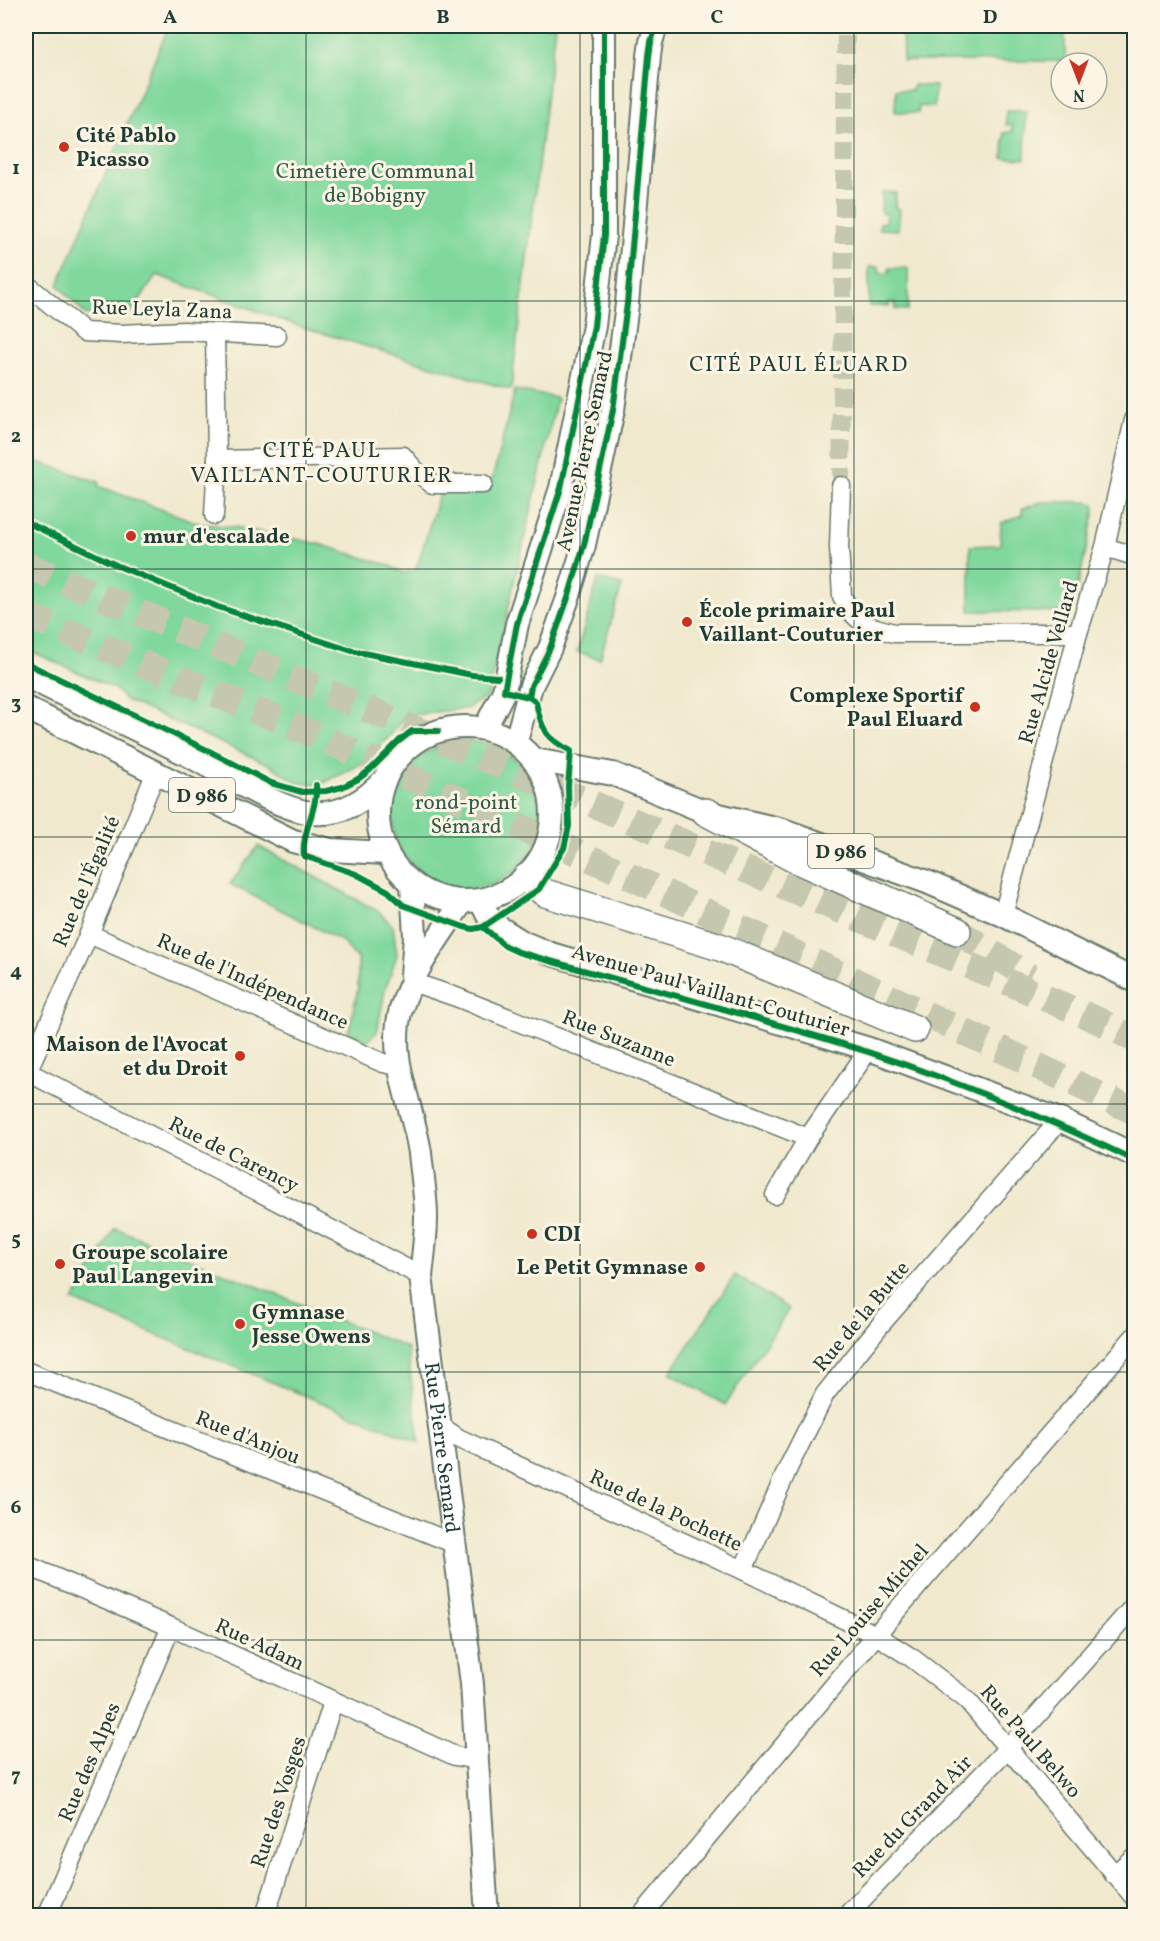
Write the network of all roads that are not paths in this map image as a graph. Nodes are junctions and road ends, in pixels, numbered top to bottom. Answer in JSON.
{"nodes":[{"id":1,"x":604,"y":26,"type":"edge"},
{"id":2,"x":656,"y":26,"type":"edge"},
{"id":3,"x":26,"y":284,"type":"edge"},
{"id":4,"x":215,"y":333,"type":"junction"},
{"id":5,"x":277,"y":336,"type":"dead end"},
{"id":6,"x":1134,"y":420,"type":"edge"},
{"id":7,"x":217,"y":460,"type":"junction"},
{"id":8,"x":483,"y":483,"type":"dead end"},
{"id":9,"x":841,"y":486,"type":"tunnel mouth"},
{"id":10,"x":214,"y":515,"type":"dead end"},
{"id":11,"x":1105,"y":547,"type":"junction"},
{"id":12,"x":1134,"y":556,"type":"edge"},
{"id":13,"x":1078,"y":633,"type":"junction"},
{"id":14,"x":26,"y":676,"type":"edge"},
{"id":15,"x":26,"y":708,"type":"edge"},
{"id":16,"x":485,"y":728,"type":"junction"},
{"id":17,"x":516,"y":741,"type":"junction"},
{"id":18,"x":535,"y":760,"type":"junction"},
{"id":19,"x":156,"y":772,"type":"junction"},
{"id":20,"x":385,"y":779,"type":"junction"},
{"id":21,"x":706,"y":812,"type":"junction"},
{"id":22,"x":386,"y":853,"type":"junction"},
{"id":23,"x":526,"y":878,"type":"junction"},
{"id":24,"x":412,"y":884,"type":"junction"},
{"id":25,"x":471,"y":901,"type":"junction"},
{"id":26,"x":1003,"y":915,"type":"junction"},
{"id":27,"x":957,"y":931,"type":"tunnel mouth"},
{"id":28,"x":90,"y":934,"type":"junction"},
{"id":29,"x":1134,"y":980,"type":"edge"},
{"id":30,"x":412,"y":982,"type":"junction"},
{"id":31,"x":915,"y":1029,"type":"dead end"},
{"id":32,"x":869,"y":1049,"type":"junction"},
{"id":33,"x":399,"y":1066,"type":"junction"},
{"id":34,"x":26,"y":1072,"type":"edge"},
{"id":35,"x":1060,"y":1120,"type":"junction"},
{"id":36,"x":808,"y":1138,"type":"junction"},
{"id":37,"x":1134,"y":1155,"type":"edge"},
{"id":38,"x":774,"y":1195,"type":"dead end"},
{"id":39,"x":421,"y":1276,"type":"junction"},
{"id":40,"x":1134,"y":1337,"type":"edge"},
{"id":41,"x":26,"y":1371,"type":"edge"},
{"id":42,"x":439,"y":1425,"type":"junction"},
{"id":43,"x":455,"y":1544,"type":"junction"},
{"id":44,"x":26,"y":1565,"type":"edge"},
{"id":45,"x":743,"y":1570,"type":"junction"},
{"id":46,"x":1134,"y":1606,"type":"edge"},
{"id":47,"x":171,"y":1627,"type":"junction"},
{"id":48,"x":876,"y":1635,"type":"junction"},
{"id":49,"x":333,"y":1702,"type":"junction"},
{"id":50,"x":1009,"y":1747,"type":"junction"},
{"id":51,"x":477,"y":1760,"type":"junction"},
{"id":52,"x":1134,"y":1857,"type":"edge"},
{"id":53,"x":1114,"y":1875,"type":"junction"},
{"id":54,"x":1134,"y":1897,"type":"edge"},
{"id":55,"x":47,"y":1916,"type":"edge"},
{"id":56,"x":265,"y":1916,"type":"edge"},
{"id":57,"x":487,"y":1916,"type":"edge"},
{"id":58,"x":641,"y":1916,"type":"edge"},
{"id":59,"x":846,"y":1916,"type":"edge"}],
"edges":[{"from":1,"to":16,"type":"main road","name":"Avenue Pierre Semard"},
{"from":2,"to":17,"type":"main road","name":"Avenue Pierre Semard"},
{"from":3,"to":4,"type":"street","name":"Rue Leyla Zana"},
{"from":4,"to":5,"type":"street","name":"Rue Leyla Zana"},
{"from":4,"to":7,"type":"street"},
{"from":6,"to":11,"type":"street","name":"Rue Alcide Vellard"},
{"from":7,"to":8,"type":"street"},
{"from":7,"to":10,"type":"street"},
{"from":9,"to":13,"type":"street"},
{"from":11,"to":12,"type":"street"},
{"from":11,"to":13,"type":"street","name":"Rue Alcide Vellard"},
{"from":13,"to":26,"type":"street","name":"Rue Alcide Vellard"},
{"from":14,"to":20,"type":"main road","number":"D 986"},
{"from":15,"to":19,"type":"main road","number":"D 986"},
{"from":16,"to":17,"type":"main road"},
{"from":16,"to":20,"type":"main road"},
{"from":17,"to":18,"type":"main road"},
{"from":18,"to":21,"type":"main road","number":"D 986"},
{"from":18,"to":23,"type":"main road"},
{"from":19,"to":22,"type":"main road","number":"D 986"},
{"from":19,"to":28,"type":"street","name":"Rue de l'Égalité"},
{"from":20,"to":22,"type":"main road"},
{"from":21,"to":26,"type":"main road","number":"D 986"},
{"from":21,"to":27,"type":"highway"},
{"from":22,"to":24,"type":"main road"},
{"from":23,"to":25,"type":"main road"},
{"from":23,"to":31,"type":"highway"},
{"from":24,"to":25,"type":"main road"},
{"from":24,"to":30,"type":"main road","name":"Rue Pierre Semard"},
{"from":25,"to":30,"type":"main road","name":"Rue Pierre Semard"},
{"from":25,"to":32,"type":"main road","name":"Avenue Paul Vaillant-Couturier"},
{"from":26,"to":29,"type":"main road","number":"D 986"},
{"from":28,"to":33,"type":"street","name":"Rue de l'Indépendance"},
{"from":28,"to":34,"type":"street","name":"Rue de l'Égalité"},
{"from":30,"to":33,"type":"main road","name":"Rue Pierre Semard"},
{"from":30,"to":36,"type":"street","name":"Rue Suzanne"},
{"from":32,"to":35,"type":"main road","name":"Avenue Paul Vaillant-Couturier"},
{"from":32,"to":36,"type":"street"},
{"from":33,"to":39,"type":"main road","name":"Rue Pierre Semard"},
{"from":34,"to":39,"type":"street","name":"Rue de Carency"},
{"from":35,"to":37,"type":"main road","name":"Avenue Paul Vaillant-Couturier"},
{"from":35,"to":45,"type":"street","name":"Rue de la Butte"},
{"from":36,"to":38,"type":"street"},
{"from":39,"to":42,"type":"main road","name":"Rue Pierre Semard"},
{"from":40,"to":48,"type":"street","name":"Rue Louise Michel"},
{"from":41,"to":43,"type":"street","name":"Rue d'Anjou"},
{"from":42,"to":43,"type":"main road","name":"Rue Pierre Semard"},
{"from":42,"to":45,"type":"street","name":"Rue de la Pochette"},
{"from":43,"to":51,"type":"main road","name":"Rue Pierre Semard"},
{"from":44,"to":47,"type":"street","name":"Rue Adam"},
{"from":45,"to":48,"type":"street","name":"Rue de la Pochette"},
{"from":46,"to":50,"type":"street","name":"Rue du Grand Air"},
{"from":47,"to":49,"type":"street","name":"Rue Adam"},
{"from":47,"to":55,"type":"street","name":"Rue des Alpes"},
{"from":48,"to":50,"type":"street","name":"Rue Paul Belwo"},
{"from":48,"to":58,"type":"street","name":"Rue Louise Michel"},
{"from":49,"to":51,"type":"street","name":"Rue Adam"},
{"from":49,"to":56,"type":"street","name":"Rue des Vosges"},
{"from":50,"to":53,"type":"street","name":"Rue Paul Belwo"},
{"from":50,"to":59,"type":"street","name":"Rue du Grand Air"},
{"from":51,"to":57,"type":"main road","name":"Rue Pierre Semard"},
{"from":52,"to":53,"type":"street"},
{"from":53,"to":54,"type":"street","name":"Rue Paul Belwo"}]}
